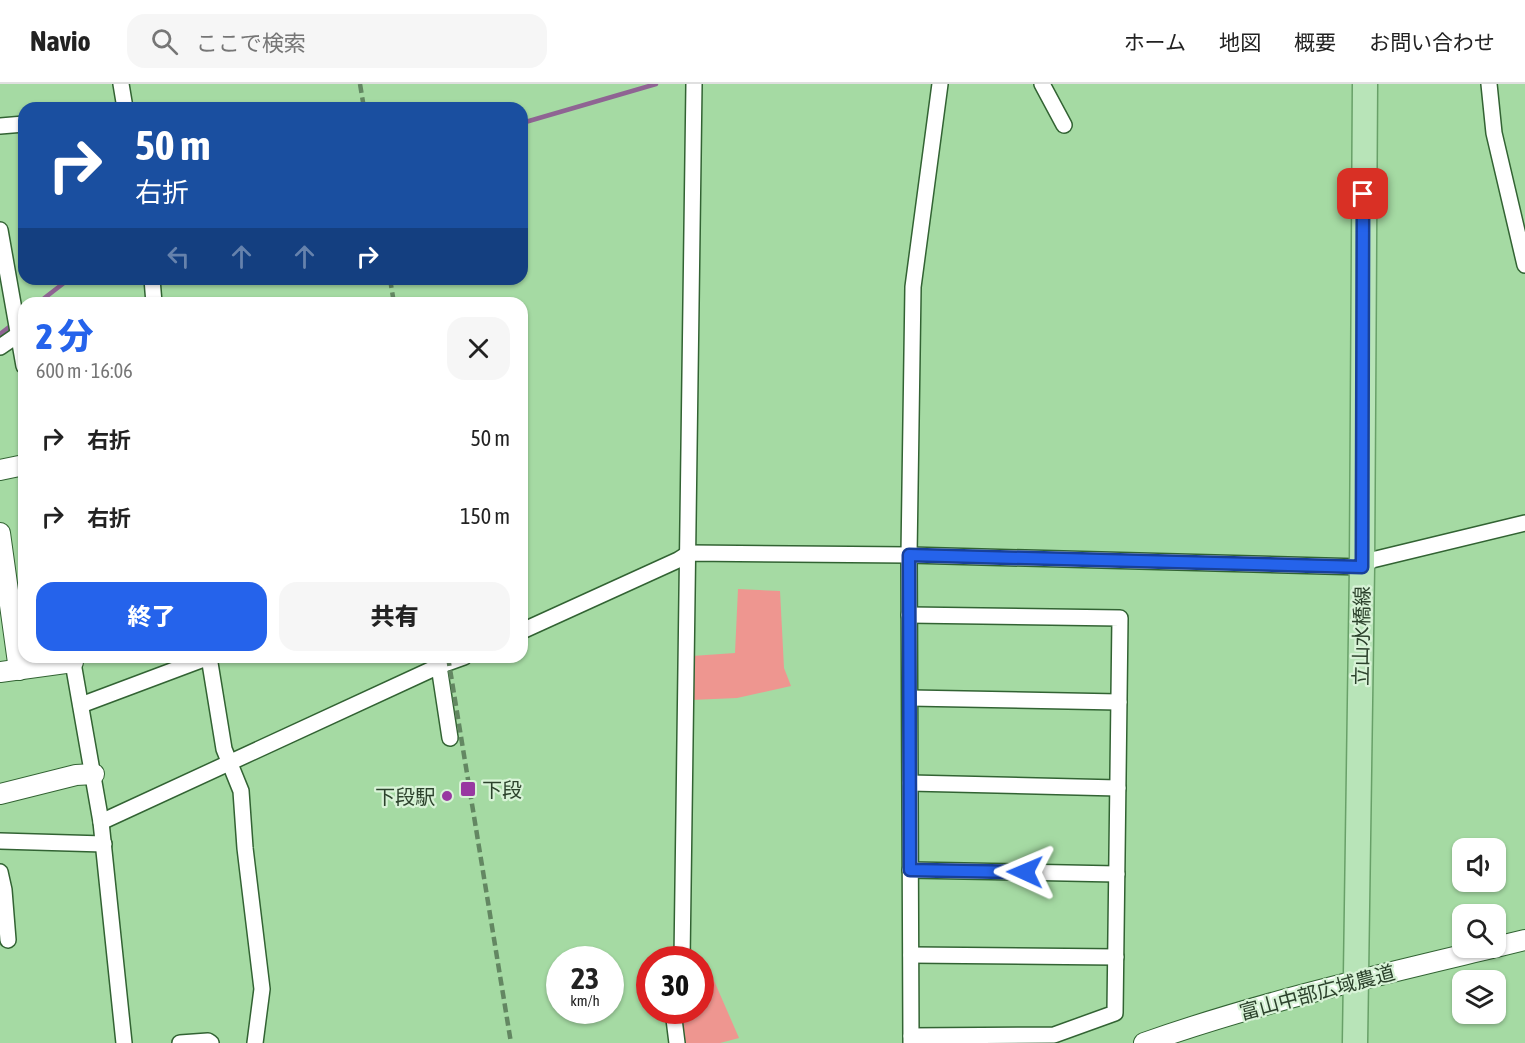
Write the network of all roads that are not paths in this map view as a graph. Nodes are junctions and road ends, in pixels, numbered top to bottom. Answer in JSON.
{"nodes":[{"id":1,"x":121,"y":84,"type":"edge"},
{"id":2,"x":694,"y":84,"type":"edge"},
{"id":3,"x":940,"y":84,"type":"edge"},
{"id":4,"x":1042,"y":84,"type":"edge"},
{"id":5,"x":1365,"y":84,"type":"edge"},
{"id":6,"x":1489,"y":84,"type":"edge"},
{"id":7,"x":124,"y":102,"type":"edge"},
{"id":8,"x":18,"y":124,"type":"edge"},
{"id":9,"x":1064,"y":125,"type":"dead end"},
{"id":10,"x":0,"y":126,"type":"edge"},
{"id":11,"x":0,"y":230,"type":"edge"},
{"id":12,"x":1525,"y":265,"type":"edge"},
{"id":13,"x":18,"y":329,"type":"edge"},
{"id":14,"x":18,"y":335,"type":"edge"},
{"id":15,"x":0,"y":347,"type":"edge"},
{"id":16,"x":18,"y":466,"type":"edge"},
{"id":17,"x":0,"y":470,"type":"edge"},
{"id":18,"x":1525,"y":523,"type":"edge"},
{"id":19,"x":0,"y":533,"type":"edge"},
{"id":20,"x":689,"y":553,"type":"junction"},
{"id":21,"x":909,"y":555,"type":"junction"},
{"id":22,"x":1362,"y":567,"type":"junction"},
{"id":23,"x":909,"y":615,"type":"junction"},
{"id":24,"x":528,"y":628,"type":"edge"},
{"id":25,"x":55,"y":663,"type":"edge"},
{"id":26,"x":73,"y":663,"type":"edge"},
{"id":27,"x":193,"y":663,"type":"edge"},
{"id":28,"x":210,"y":663,"type":"edge"},
{"id":29,"x":447,"y":663,"type":"edge"},
{"id":30,"x":439,"y":666,"type":"junction"},
{"id":31,"x":10,"y":671,"type":"edge"},
{"id":32,"x":910,"y":698,"type":"junction"},
{"id":33,"x":1119,"y":702,"type":"junction"},
{"id":34,"x":81,"y":705,"type":"junction"},
{"id":35,"x":450,"y":738,"type":"dead end"},
{"id":36,"x":231,"y":763,"type":"junction"},
{"id":37,"x":94,"y":774,"type":"junction"},
{"id":38,"x":910,"y":783,"type":"junction"},
{"id":39,"x":1118,"y":788,"type":"junction"},
{"id":40,"x":0,"y":794,"type":"edge"},
{"id":41,"x":101,"y":822,"type":"junction"},
{"id":42,"x":0,"y":841,"type":"edge"},
{"id":43,"x":104,"y":844,"type":"junction"},
{"id":44,"x":910,"y":870,"type":"junction"},
{"id":45,"x":0,"y":872,"type":"edge"},
{"id":46,"x":1117,"y":874,"type":"junction"},
{"id":47,"x":8,"y":940,"type":"dead end"},
{"id":48,"x":1525,"y":940,"type":"edge"},
{"id":49,"x":1506,"y":945,"type":"edge"},
{"id":50,"x":682,"y":946,"type":"edge"},
{"id":51,"x":910,"y":955,"type":"junction"},
{"id":52,"x":1116,"y":957,"type":"junction"},
{"id":53,"x":1452,"y":958,"type":"edge"},
{"id":54,"x":1355,"y":981,"type":"junction"},
{"id":55,"x":675,"y":1024,"type":"edge"},
{"id":56,"x":911,"y":1039,"type":"edge"},
{"id":57,"x":124,"y":1043,"type":"edge"},
{"id":58,"x":180,"y":1043,"type":"edge"},
{"id":59,"x":211,"y":1043,"type":"edge"},
{"id":60,"x":255,"y":1043,"type":"edge"},
{"id":61,"x":677,"y":1043,"type":"edge"},
{"id":62,"x":1144,"y":1043,"type":"edge"},
{"id":63,"x":1355,"y":1043,"type":"edge"}],
"edges":[{"from":1,"to":7,"type":"street"},
{"from":2,"to":20,"type":"street"},
{"from":3,"to":21,"type":"street"},
{"from":4,"to":9,"type":"street"},
{"from":5,"to":22,"type":"main road","name":"立山水橋線"},
{"from":6,"to":12,"type":"street"},
{"from":8,"to":10,"type":"street"},
{"from":11,"to":13,"type":"street"},
{"from":14,"to":15,"type":"street"},
{"from":16,"to":17,"type":"street"},
{"from":18,"to":22,"type":"street"},
{"from":19,"to":31,"type":"street"},
{"from":20,"to":21,"type":"street"},
{"from":20,"to":24,"type":"street"},
{"from":20,"to":50,"type":"street"},
{"from":21,"to":22,"type":"street"},
{"from":21,"to":23,"type":"street"},
{"from":22,"to":54,"type":"main road","name":"立山水橋線"},
{"from":23,"to":32,"type":"street"},
{"from":23,"to":33,"type":"street"},
{"from":25,"to":31,"type":"street"},
{"from":26,"to":34,"type":"street"},
{"from":27,"to":34,"type":"street"},
{"from":28,"to":36,"type":"street"},
{"from":29,"to":30,"type":"street"},
{"from":30,"to":35,"type":"street"},
{"from":30,"to":36,"type":"street"},
{"from":32,"to":33,"type":"street"},
{"from":32,"to":38,"type":"street"},
{"from":33,"to":39,"type":"street"},
{"from":34,"to":37,"type":"street"},
{"from":36,"to":41,"type":"street"},
{"from":36,"to":60,"type":"street"},
{"from":37,"to":40,"type":"street"},
{"from":37,"to":41,"type":"street"},
{"from":38,"to":39,"type":"street"},
{"from":38,"to":44,"type":"street"},
{"from":39,"to":46,"type":"street"},
{"from":41,"to":43,"type":"street"},
{"from":42,"to":43,"type":"street"},
{"from":43,"to":57,"type":"street"},
{"from":44,"to":46,"type":"street"},
{"from":44,"to":51,"type":"street"},
{"from":45,"to":47,"type":"street"},
{"from":46,"to":52,"type":"street"},
{"from":48,"to":49,"type":"street","name":"富山中部広域農道"},
{"from":51,"to":52,"type":"street"},
{"from":51,"to":56,"type":"street"},
{"from":52,"to":56,"type":"street"},
{"from":53,"to":54,"type":"street","name":"富山中部広域農道"},
{"from":54,"to":62,"type":"street","name":"富山中部広域農道"},
{"from":54,"to":63,"type":"main road","name":"立山水橋線"},
{"from":55,"to":61,"type":"street"},
{"from":58,"to":59,"type":"street"}]}
